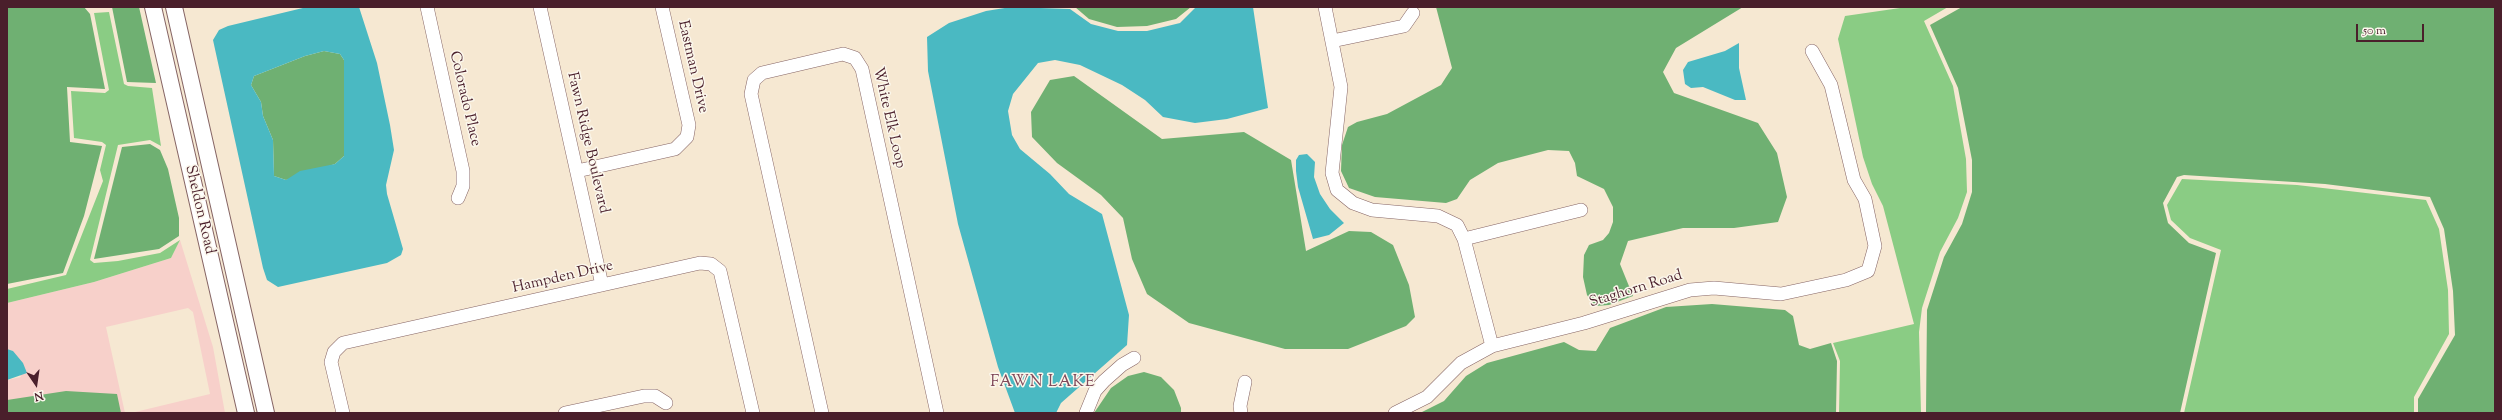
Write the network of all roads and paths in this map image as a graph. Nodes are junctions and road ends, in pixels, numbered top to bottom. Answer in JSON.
{"nodes":[{"id":1,"x":153,"y":7,"type":"edge"},
{"id":2,"x":174,"y":7,"type":"edge"},
{"id":3,"x":426,"y":7,"type":"edge"},
{"id":4,"x":540,"y":7,"type":"edge"},
{"id":5,"x":662,"y":7,"type":"edge"},
{"id":6,"x":1325,"y":7,"type":"edge"},
{"id":7,"x":1413,"y":13,"type":"dead end"},
{"id":8,"x":1332,"y":41,"type":"junction"},
{"id":9,"x":1812,"y":51,"type":"dead end"},
{"id":10,"x":577,"y":171,"type":"junction"},
{"id":11,"x":458,"y":198,"type":"dead end"},
{"id":12,"x":1581,"y":210,"type":"dead end"},
{"id":13,"x":1464,"y":239,"type":"junction"},
{"id":14,"x":602,"y":286,"type":"junction"},
{"id":15,"x":1492,"y":346,"type":"junction"},
{"id":16,"x":1134,"y":358,"type":"dead end"},
{"id":17,"x":1245,"y":382,"type":"dead end"},
{"id":18,"x":666,"y":403,"type":"dead end"},
{"id":19,"x":246,"y":413,"type":"edge"},
{"id":20,"x":266,"y":413,"type":"edge"},
{"id":21,"x":343,"y":413,"type":"edge"},
{"id":22,"x":565,"y":413,"type":"edge"},
{"id":23,"x":753,"y":413,"type":"edge"},
{"id":24,"x":822,"y":413,"type":"edge"},
{"id":25,"x":937,"y":413,"type":"edge"},
{"id":26,"x":1086,"y":413,"type":"edge"},
{"id":27,"x":1241,"y":413,"type":"edge"},
{"id":28,"x":1395,"y":413,"type":"edge"}],
"edges":[{"from":1,"to":19,"type":"main road","name":"Sheldon Road"},
{"from":2,"to":20,"type":"main road","name":"Sheldon Road"},
{"from":3,"to":11,"type":"street","name":"Colorado Place"},
{"from":4,"to":10,"type":"street","name":"Fawn Ridge Boulevard"},
{"from":5,"to":10,"type":"street","name":"Eastman Drive"},
{"from":6,"to":8,"type":"street"},
{"from":7,"to":8,"type":"street"},
{"from":8,"to":13,"type":"street"},
{"from":9,"to":15,"type":"street","name":"Staghorn Road"},
{"from":10,"to":14,"type":"street","name":"Fawn Ridge Boulevard"},
{"from":12,"to":13,"type":"street"},
{"from":13,"to":15,"type":"street"},
{"from":14,"to":21,"type":"street","name":"Hampden Drive"},
{"from":14,"to":23,"type":"street","name":"Hampden Drive"},
{"from":15,"to":28,"type":"street","name":"Staghorn Road"},
{"from":16,"to":26,"type":"street"},
{"from":17,"to":27,"type":"street"},
{"from":18,"to":22,"type":"street"},
{"from":24,"to":25,"type":"street","name":"White Elk Loop"}]}
